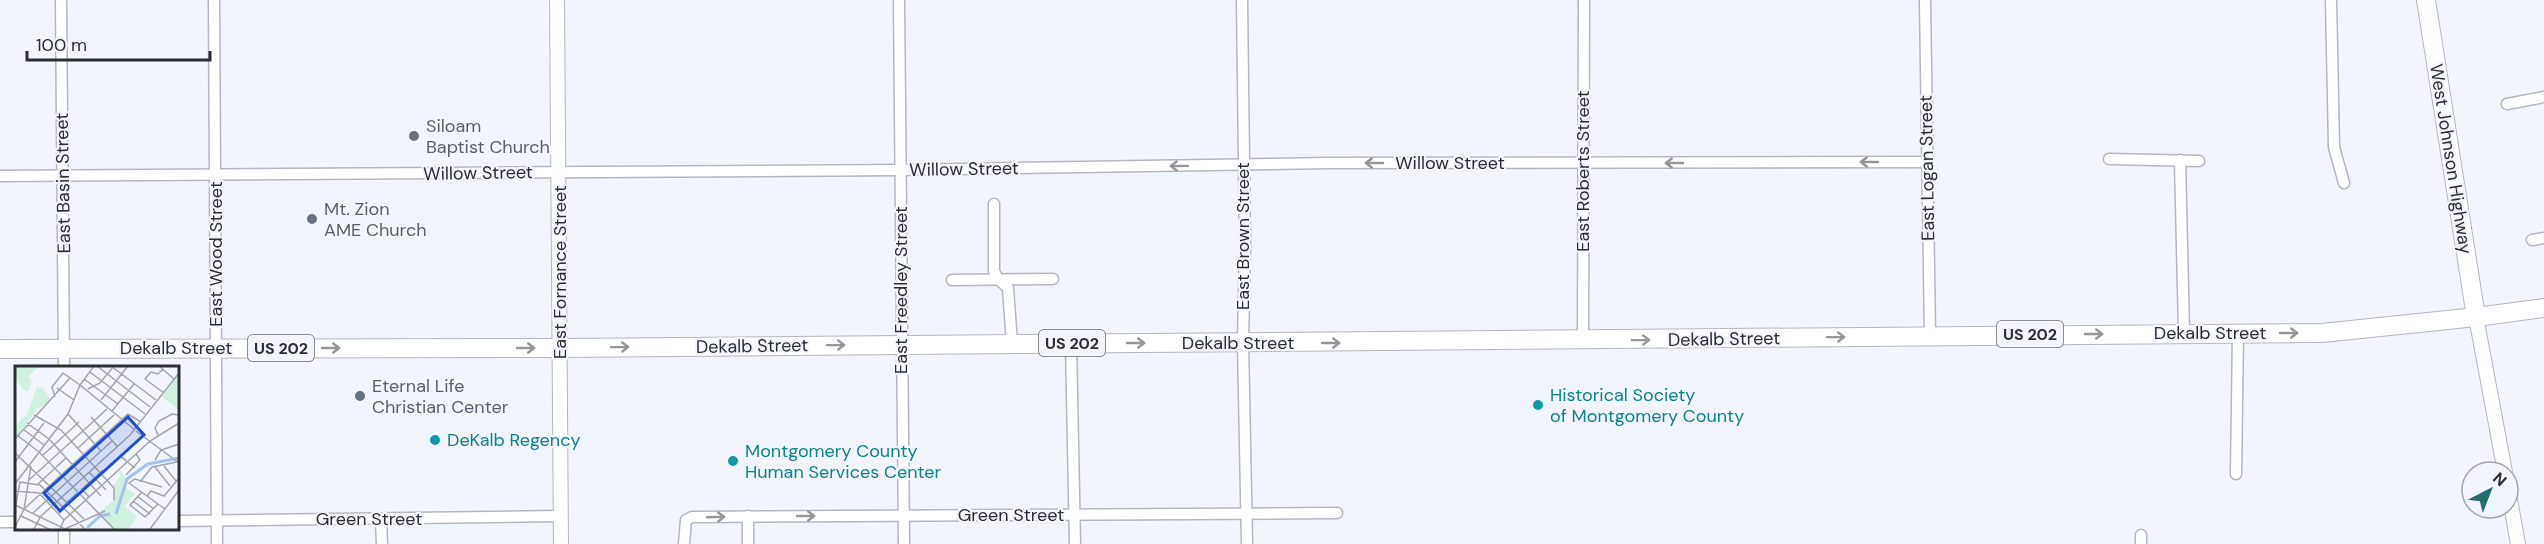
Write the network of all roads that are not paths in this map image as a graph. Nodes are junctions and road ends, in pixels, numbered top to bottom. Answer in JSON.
{"nodes":[{"id":1,"x":61,"y":0,"type":"edge"},
{"id":2,"x":214,"y":0,"type":"edge"},
{"id":3,"x":557,"y":0,"type":"edge"},
{"id":4,"x":899,"y":0,"type":"edge"},
{"id":5,"x":1242,"y":0,"type":"edge"},
{"id":6,"x":1584,"y":0,"type":"edge"},
{"id":7,"x":1925,"y":0,"type":"edge"},
{"id":8,"x":2331,"y":0,"type":"edge"},
{"id":9,"x":2426,"y":0,"type":"edge"},
{"id":10,"x":2544,"y":97,"type":"edge"},
{"id":11,"x":2507,"y":104,"type":"dead end"},
{"id":12,"x":2109,"y":159,"type":"dead end"},
{"id":13,"x":2180,"y":160,"type":"junction"},
{"id":14,"x":2199,"y":161,"type":"dead end"},
{"id":15,"x":1928,"y":162,"type":"junction"},
{"id":16,"x":1585,"y":164,"type":"junction"},
{"id":17,"x":1243,"y":165,"type":"junction"},
{"id":18,"x":900,"y":170,"type":"junction"},
{"id":19,"x":560,"y":172,"type":"junction"},
{"id":20,"x":63,"y":175,"type":"junction"},
{"id":21,"x":215,"y":175,"type":"junction"},
{"id":22,"x":0,"y":176,"type":"edge"},
{"id":23,"x":2344,"y":183,"type":"dead end"},
{"id":24,"x":994,"y":204,"type":"dead end"},
{"id":25,"x":2544,"y":238,"type":"edge"},
{"id":26,"x":2532,"y":240,"type":"dead end"},
{"id":27,"x":998,"y":279,"type":"junction"},
{"id":28,"x":1053,"y":279,"type":"dead end"},
{"id":29,"x":952,"y":280,"type":"dead end"},
{"id":30,"x":2544,"y":308,"type":"edge"},
{"id":31,"x":2476,"y":317,"type":"junction"},
{"id":32,"x":2184,"y":333,"type":"junction"},
{"id":33,"x":2238,"y":333,"type":"junction"},
{"id":34,"x":1930,"y":335,"type":"junction"},
{"id":35,"x":1583,"y":341,"type":"junction"},
{"id":36,"x":1012,"y":343,"type":"junction"},
{"id":37,"x":1071,"y":343,"type":"junction"},
{"id":38,"x":1243,"y":343,"type":"junction"},
{"id":39,"x":901,"y":344,"type":"junction"},
{"id":40,"x":216,"y":348,"type":"junction"},
{"id":41,"x":561,"y":348,"type":"junction"},
{"id":42,"x":0,"y":349,"type":"edge"},
{"id":43,"x":64,"y":358,"type":"edge"},
{"id":44,"x":2503,"y":460,"type":"edge"},
{"id":45,"x":2236,"y":474,"type":"dead end"},
{"id":46,"x":1337,"y":513,"type":"dead end"},
{"id":47,"x":1075,"y":514,"type":"junction"},
{"id":48,"x":1247,"y":514,"type":"junction"},
{"id":49,"x":903,"y":515,"type":"junction"},
{"id":50,"x":560,"y":516,"type":"junction"},
{"id":51,"x":747,"y":516,"type":"junction"},
{"id":52,"x":217,"y":520,"type":"junction"},
{"id":53,"x":381,"y":520,"type":"junction"},
{"id":54,"x":2514,"y":520,"type":"edge"},
{"id":55,"x":178,"y":521,"type":"edge"},
{"id":56,"x":217,"y":544,"type":"edge"},
{"id":57,"x":381,"y":544,"type":"edge"},
{"id":58,"x":561,"y":544,"type":"edge"},
{"id":59,"x":684,"y":544,"type":"edge"},
{"id":60,"x":748,"y":544,"type":"edge"},
{"id":61,"x":904,"y":544,"type":"edge"},
{"id":62,"x":1075,"y":544,"type":"edge"},
{"id":63,"x":1247,"y":544,"type":"edge"},
{"id":64,"x":2518,"y":544,"type":"edge"}],
"edges":[{"from":1,"to":20,"type":"street","name":"East Basin Street"},
{"from":2,"to":21,"type":"street","name":"East Wood Street"},
{"from":3,"to":19,"type":"street","name":"East Fornance Street"},
{"from":4,"to":18,"type":"street","name":"East Freedley Street"},
{"from":5,"to":17,"type":"street","name":"East Brown Street"},
{"from":6,"to":16,"type":"street","name":"East Roberts Street"},
{"from":7,"to":15,"type":"street","name":"East Logan Street"},
{"from":8,"to":23,"type":"street"},
{"from":9,"to":31,"type":"highway","name":"West Johnson Highway"},
{"from":10,"to":11,"type":"street"},
{"from":12,"to":13,"type":"street"},
{"from":13,"to":14,"type":"street"},
{"from":13,"to":32,"type":"street"},
{"from":15,"to":16,"type":"street","name":"Willow Street","one_way":true},
{"from":15,"to":34,"type":"street","name":"East Logan Street"},
{"from":16,"to":17,"type":"street","name":"Willow Street","one_way":true},
{"from":16,"to":35,"type":"street","name":"East Roberts Street"},
{"from":17,"to":18,"type":"street","name":"Willow Street","one_way":true},
{"from":17,"to":38,"type":"street","name":"East Brown Street"},
{"from":18,"to":19,"type":"street","name":"Willow Street"},
{"from":18,"to":39,"type":"street","name":"East Freedley Street"},
{"from":19,"to":21,"type":"street","name":"Willow Street"},
{"from":19,"to":41,"type":"street","name":"East Fornance Street"},
{"from":20,"to":21,"type":"street","name":"Willow Street"},
{"from":20,"to":22,"type":"street","name":"Willow Street"},
{"from":20,"to":43,"type":"street","name":"East Basin Street"},
{"from":21,"to":40,"type":"street","name":"East Wood Street"},
{"from":24,"to":27,"type":"street"},
{"from":25,"to":26,"type":"street"},
{"from":27,"to":28,"type":"street"},
{"from":27,"to":29,"type":"street"},
{"from":27,"to":36,"type":"street"},
{"from":30,"to":31,"type":"highway","number":"US 202"},
{"from":33,"to":31,"type":"highway","name":"Dekalb Street","number":"US 202","one_way":true},
{"from":31,"to":44,"type":"street"},
{"from":32,"to":33,"type":"highway","name":"Dekalb Street","number":"US 202"},
{"from":34,"to":32,"type":"highway","name":"Dekalb Street","number":"US 202","one_way":true},
{"from":33,"to":45,"type":"street"},
{"from":35,"to":34,"type":"highway","name":"Dekalb Street","number":"US 202","one_way":true},
{"from":38,"to":35,"type":"highway","name":"Dekalb Street","number":"US 202","one_way":true},
{"from":36,"to":37,"type":"highway","name":"Dekalb Street","number":"US 202"},
{"from":36,"to":39,"type":"highway","name":"Dekalb Street","number":"US 202"},
{"from":37,"to":38,"type":"highway","name":"Dekalb Street","number":"US 202","one_way":true},
{"from":37,"to":47,"type":"street"},
{"from":38,"to":48,"type":"street","name":"East Brown Street"},
{"from":41,"to":39,"type":"highway","name":"Dekalb Street","number":"US 202","one_way":true},
{"from":39,"to":49,"type":"street","name":"East Freedley Street"},
{"from":40,"to":41,"type":"highway","name":"Dekalb Street","number":"US 202","one_way":true},
{"from":40,"to":43,"type":"highway","name":"Dekalb Street","number":"US 202"},
{"from":40,"to":52,"type":"street","name":"East Wood Street"},
{"from":41,"to":50,"type":"street","name":"East Fornance Street"},
{"from":42,"to":43,"type":"highway","name":"Dekalb Street","number":"US 202"},
{"from":46,"to":48,"type":"street","name":"Green Street"},
{"from":47,"to":48,"type":"street","name":"Green Street"},
{"from":47,"to":49,"type":"street","name":"Green Street"},
{"from":47,"to":62,"type":"street"},
{"from":48,"to":63,"type":"street","name":"East Brown Street"},
{"from":51,"to":49,"type":"street","name":"Green Street","one_way":true},
{"from":49,"to":61,"type":"street","name":"East Freedley Street"},
{"from":50,"to":53,"type":"street","name":"Green Street"},
{"from":50,"to":58,"type":"street","name":"East Fornance Street"},
{"from":59,"to":51,"type":"street","name":"Green Street","one_way":true},
{"from":51,"to":60,"type":"street"},
{"from":52,"to":53,"type":"street","name":"Green Street"},
{"from":52,"to":55,"type":"street","name":"Green Street"},
{"from":52,"to":56,"type":"street","name":"East Wood Street"},
{"from":53,"to":57,"type":"street"},
{"from":54,"to":64,"type":"street"}]}
